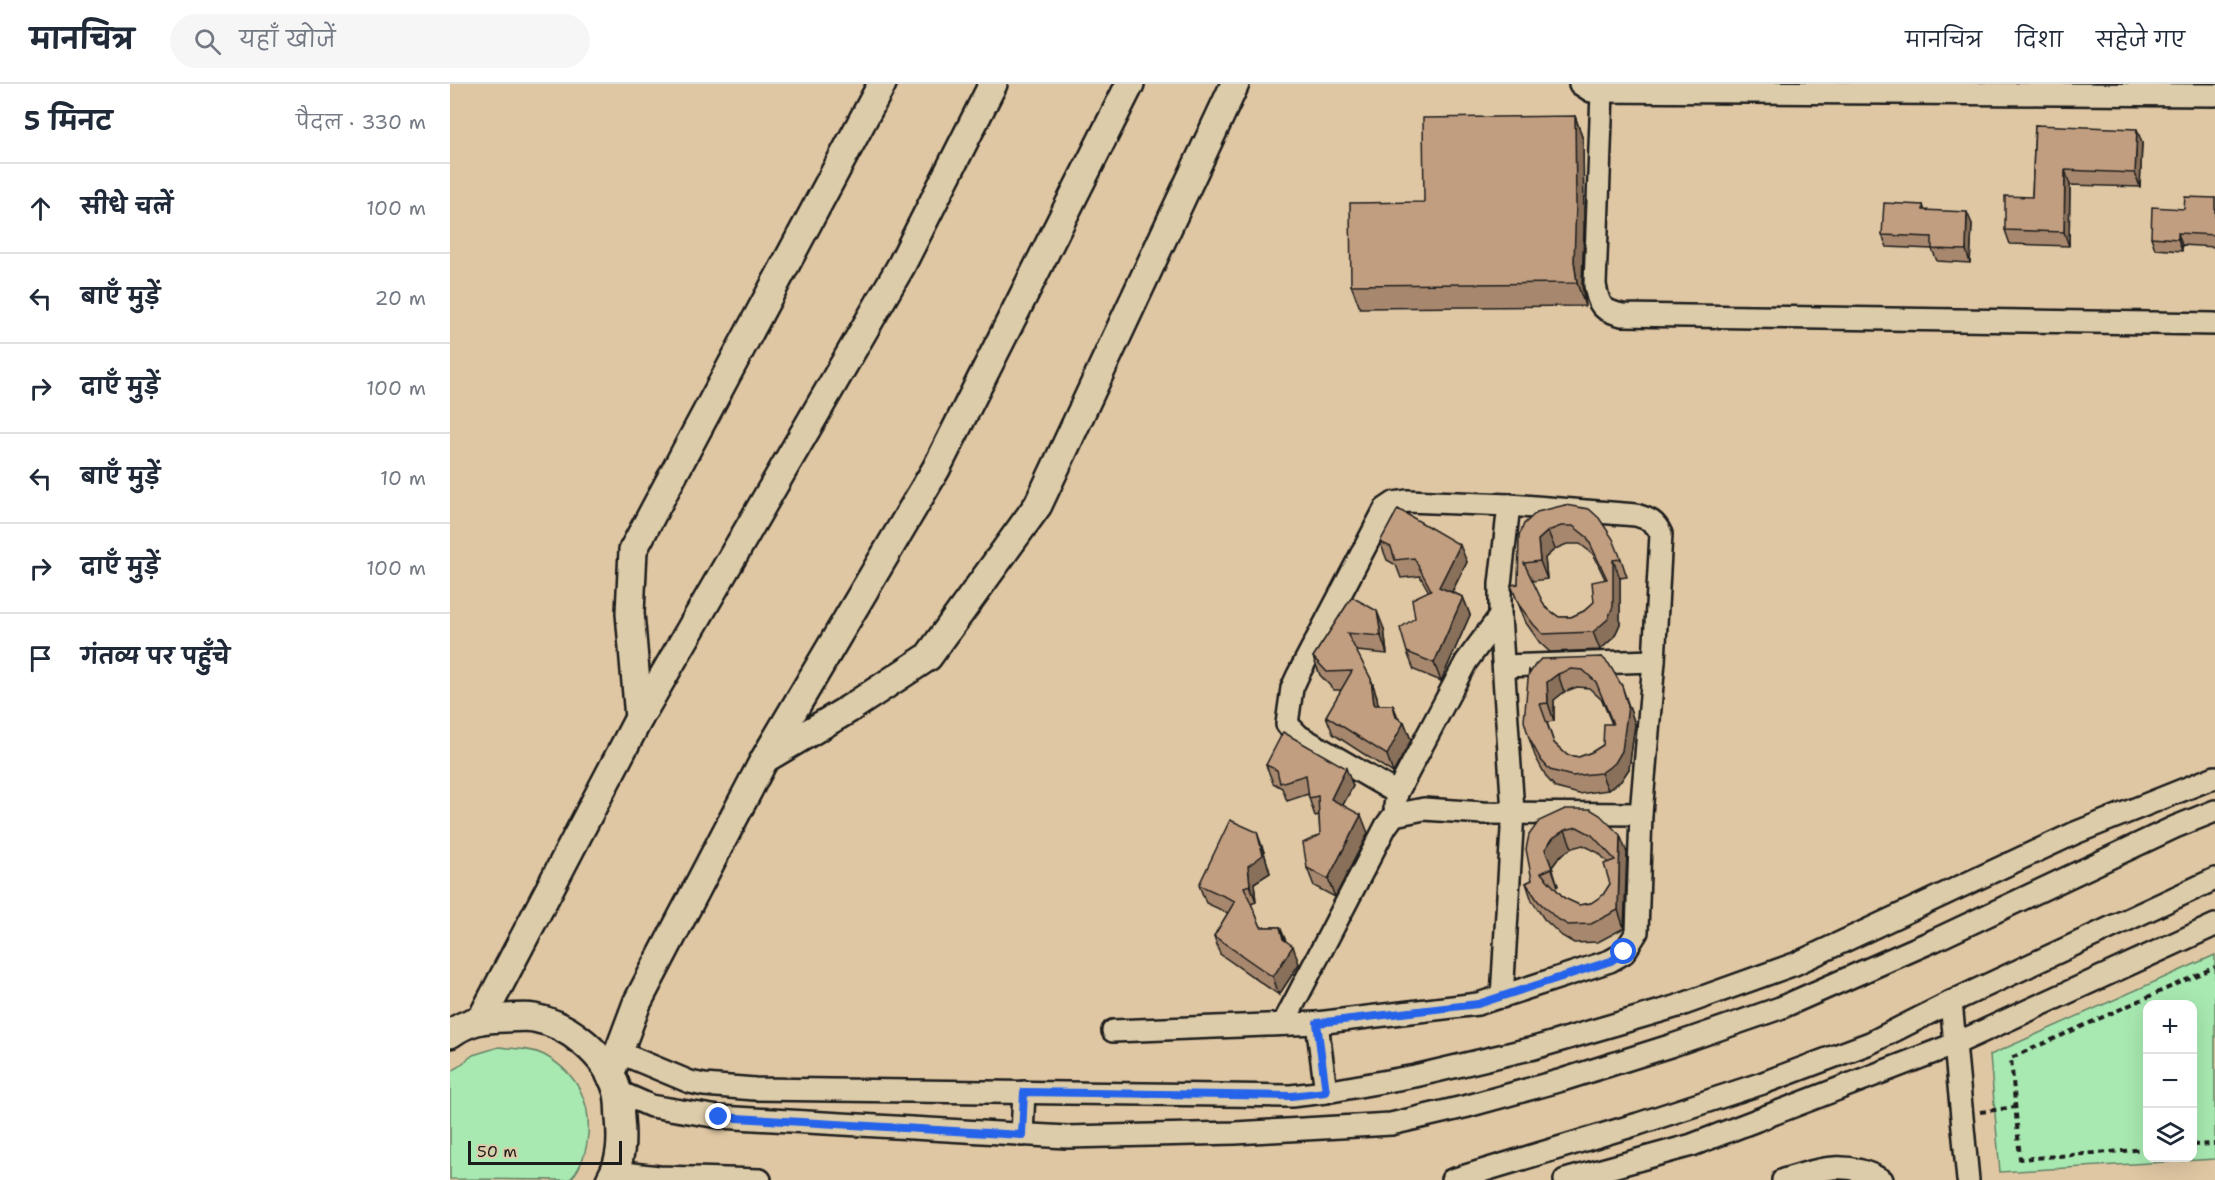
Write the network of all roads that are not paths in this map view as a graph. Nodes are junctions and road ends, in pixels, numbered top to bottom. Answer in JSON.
{"nodes":[{"id":1,"x":882,"y":84,"type":"edge"},
{"id":2,"x":993,"y":84,"type":"edge"},
{"id":3,"x":1130,"y":84,"type":"edge"},
{"id":4,"x":1235,"y":84,"type":"edge"},
{"id":5,"x":1580,"y":84,"type":"edge"},
{"id":6,"x":1602,"y":92,"type":"junction"},
{"id":7,"x":2215,"y":95,"type":"edge"},
{"id":8,"x":2215,"y":324,"type":"edge"},
{"id":9,"x":1509,"y":505,"type":"junction"},
{"id":10,"x":1500,"y":616,"type":"junction"},
{"id":11,"x":1654,"y":662,"type":"junction"},
{"id":12,"x":1504,"y":666,"type":"junction"},
{"id":13,"x":639,"y":718,"type":"junction"},
{"id":14,"x":764,"y":760,"type":"junction"},
{"id":15,"x":2215,"y":777,"type":"edge"},
{"id":16,"x":1397,"y":793,"type":"junction"},
{"id":17,"x":2215,"y":811,"type":"edge"},
{"id":18,"x":1513,"y":812,"type":"junction"},
{"id":19,"x":1641,"y":813,"type":"junction"},
{"id":20,"x":1394,"y":815,"type":"junction"},
{"id":21,"x":2215,"y":879,"type":"edge"},
{"id":22,"x":2215,"y":925,"type":"edge"},
{"id":23,"x":1502,"y":997,"type":"junction"},
{"id":24,"x":1951,"y":1002,"type":"junction"},
{"id":25,"x":482,"y":1018,"type":"junction"},
{"id":26,"x":1317,"y":1023,"type":"junction"},
{"id":27,"x":1282,"y":1024,"type":"junction"},
{"id":28,"x":1113,"y":1031,"type":"dead end"},
{"id":29,"x":450,"y":1034,"type":"edge"},
{"id":30,"x":1955,"y":1044,"type":"junction"},
{"id":31,"x":615,"y":1073,"type":"junction"},
{"id":32,"x":1024,"y":1092,"type":"junction"},
{"id":33,"x":1326,"y":1092,"type":"junction"},
{"id":34,"x":1022,"y":1135,"type":"junction"},
{"id":35,"x":612,"y":1176,"type":"edge"},
{"id":36,"x":753,"y":1180,"type":"edge"},
{"id":37,"x":760,"y":1180,"type":"edge"},
{"id":38,"x":1452,"y":1180,"type":"edge"},
{"id":39,"x":1565,"y":1180,"type":"edge"},
{"id":40,"x":1783,"y":1180,"type":"edge"},
{"id":41,"x":1882,"y":1180,"type":"edge"},
{"id":42,"x":1968,"y":1180,"type":"edge"}],
"edges":[{"from":1,"to":13,"type":"main road"},
{"from":2,"to":13,"type":"main road"},
{"from":3,"to":14,"type":"main road"},
{"from":4,"to":14,"type":"main road"},
{"from":5,"to":6,"type":"street"},
{"from":6,"to":7,"type":"street"},
{"from":6,"to":8,"type":"street"},
{"from":9,"to":10,"type":"street"},
{"from":9,"to":11,"type":"street"},
{"from":9,"to":16,"type":"street"},
{"from":10,"to":12,"type":"street"},
{"from":10,"to":16,"type":"street"},
{"from":11,"to":12,"type":"street"},
{"from":11,"to":19,"type":"street"},
{"from":12,"to":18,"type":"street"},
{"from":13,"to":25,"type":"main road"},
{"from":14,"to":31,"type":"main road"},
{"from":15,"to":33,"type":"street"},
{"from":16,"to":20,"type":"street"},
{"from":17,"to":34,"type":"street"},
{"from":18,"to":19,"type":"street"},
{"from":18,"to":20,"type":"street"},
{"from":18,"to":23,"type":"street"},
{"from":19,"to":23,"type":"street"},
{"from":20,"to":27,"type":"street"},
{"from":21,"to":24,"type":"street"},
{"from":22,"to":30,"type":"street"},
{"from":23,"to":26,"type":"street"},
{"from":24,"to":30,"type":"street"},
{"from":24,"to":38,"type":"street"},
{"from":25,"to":29,"type":"main road"},
{"from":25,"to":31,"type":"main road"},
{"from":26,"to":27,"type":"street"},
{"from":26,"to":33,"type":"street"},
{"from":27,"to":28,"type":"street"},
{"from":30,"to":39,"type":"street"},
{"from":30,"to":42,"type":"street"},
{"from":31,"to":32,"type":"street"},
{"from":31,"to":34,"type":"street"},
{"from":31,"to":35,"type":"main road"},
{"from":32,"to":33,"type":"street"},
{"from":32,"to":34,"type":"street"},
{"from":35,"to":36,"type":"street"},
{"from":36,"to":37,"type":"street"},
{"from":40,"to":41,"type":"street"}]}
